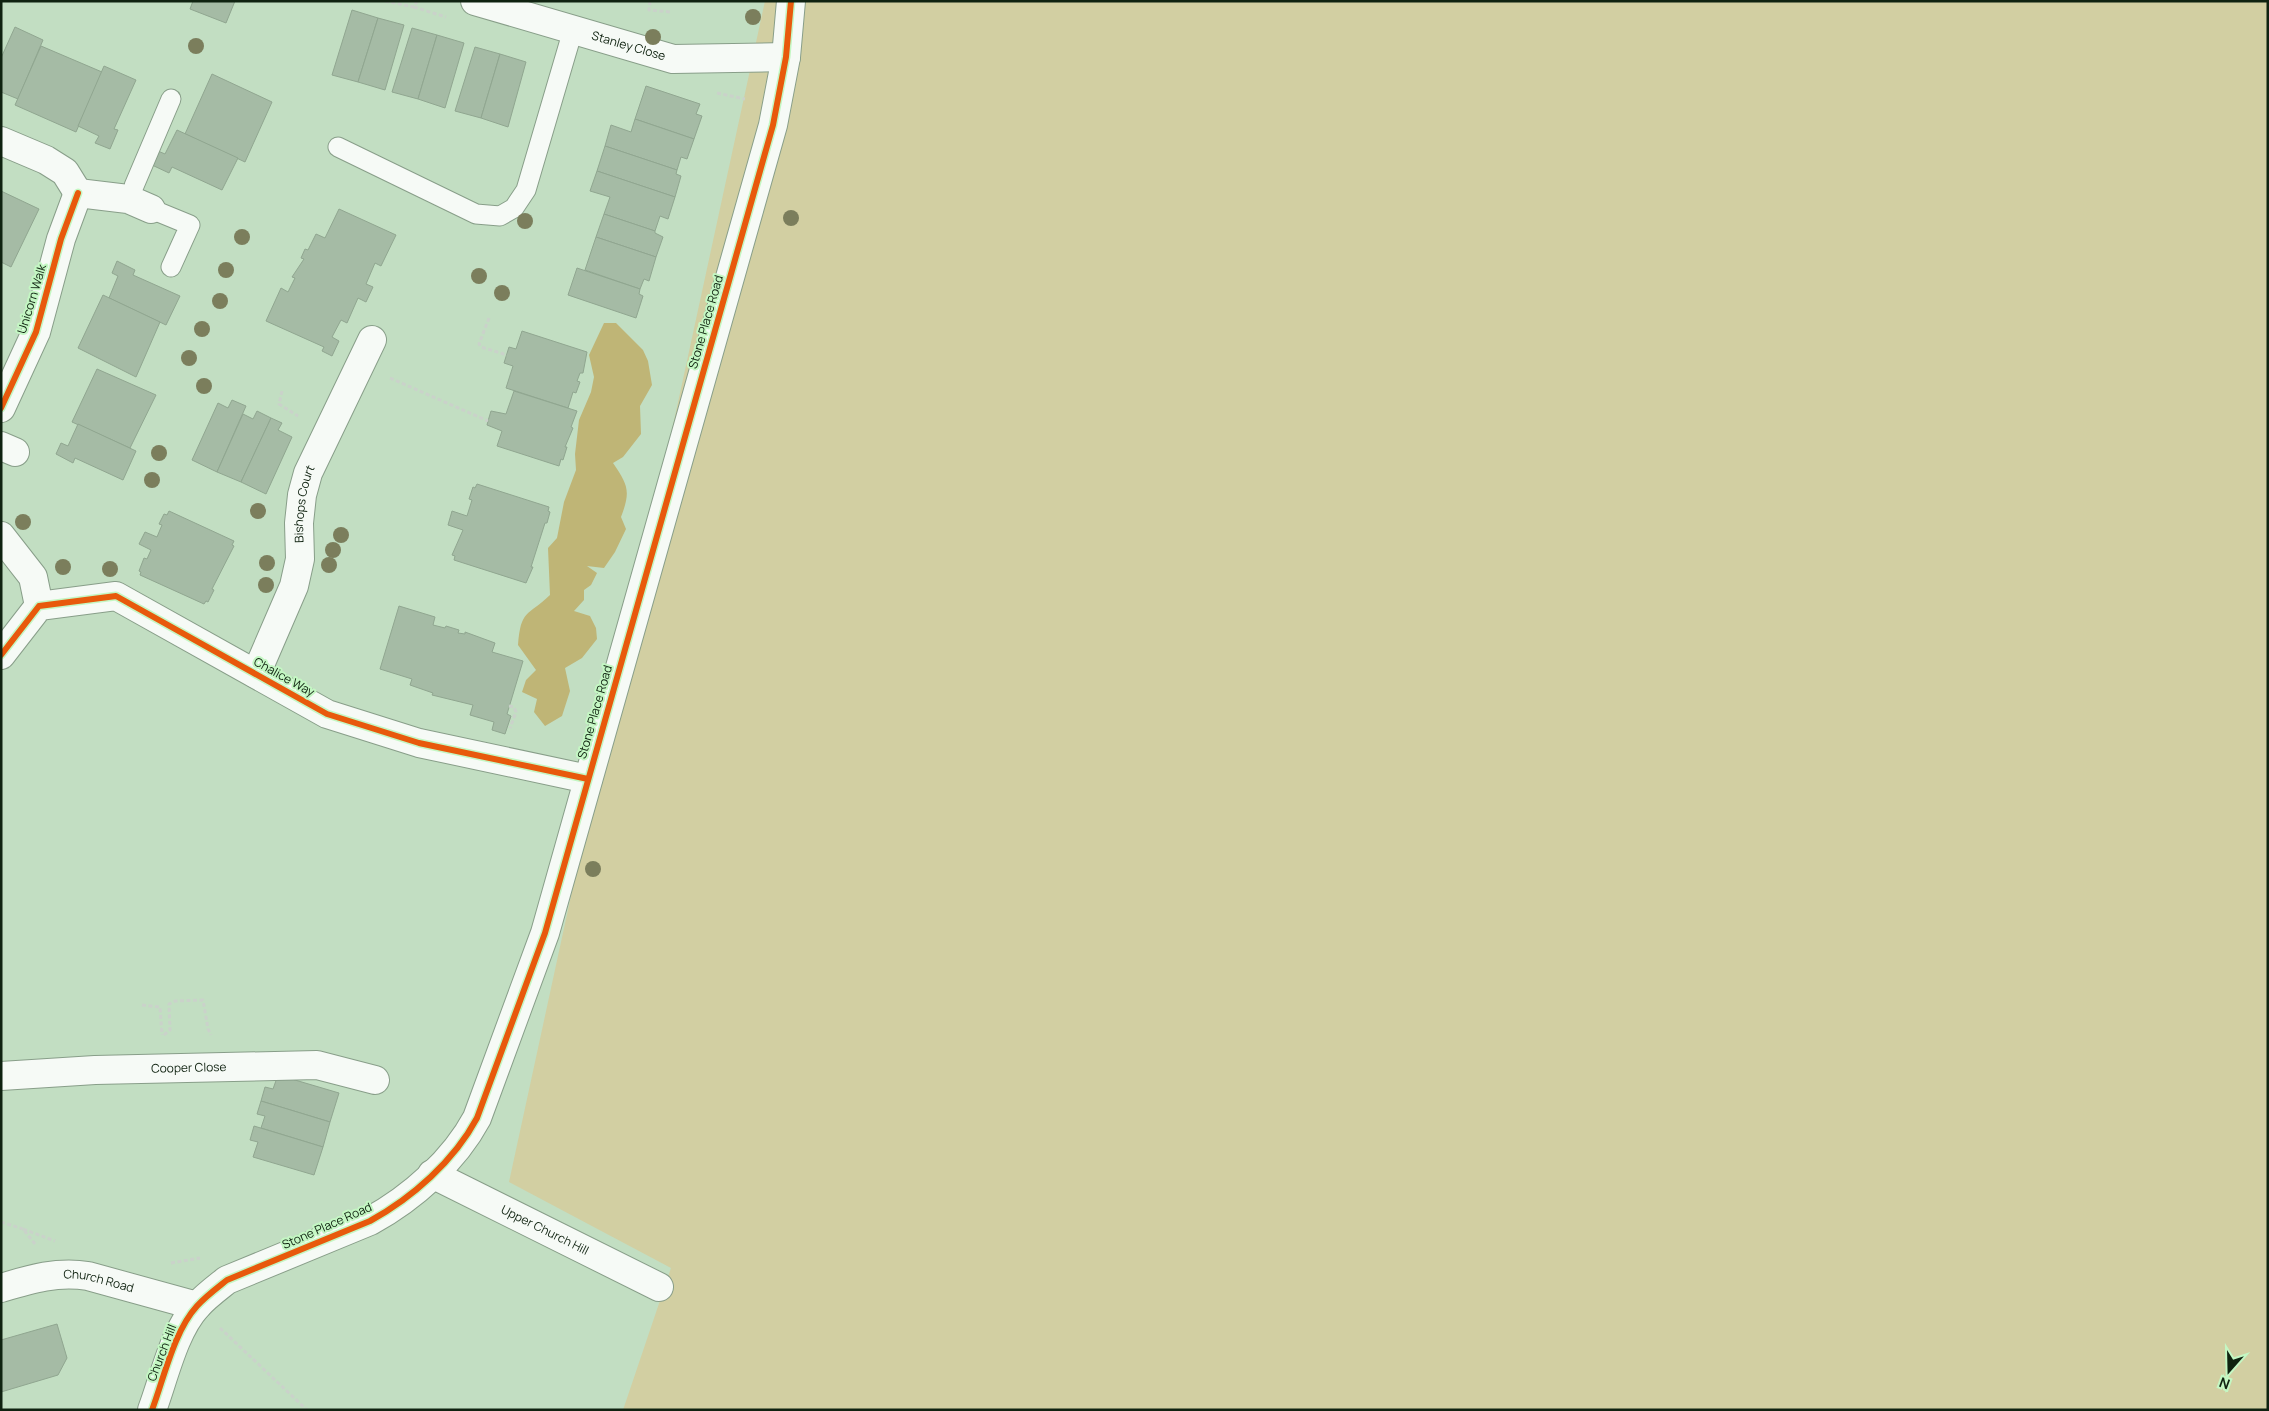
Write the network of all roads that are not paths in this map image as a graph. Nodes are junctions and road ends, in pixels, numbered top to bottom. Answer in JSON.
{"nodes":[{"id":1,"x":476,"y":1,"type":"edge"},
{"id":2,"x":791,"y":1,"type":"edge"},
{"id":3,"x":573,"y":30,"type":"junction"},
{"id":4,"x":786,"y":57,"type":"junction"},
{"id":5,"x":171,"y":98,"type":"dead end"},
{"id":6,"x":1,"y":141,"type":"edge"},
{"id":7,"x":338,"y":147,"type":"dead end"},
{"id":8,"x":78,"y":193,"type":"junction"},
{"id":9,"x":138,"y":198,"type":"junction"},
{"id":10,"x":171,"y":267,"type":"dead end"},
{"id":11,"x":372,"y":340,"type":"dead end"},
{"id":12,"x":1,"y":408,"type":"edge"},
{"id":13,"x":1,"y":536,"type":"edge"},
{"id":14,"x":39,"y":606,"type":"junction"},
{"id":15,"x":1,"y":655,"type":"edge"},
{"id":16,"x":256,"y":674,"type":"junction"},
{"id":17,"x":588,"y":778,"type":"junction"},
{"id":18,"x":1,"y":1076,"type":"edge"},
{"id":19,"x":375,"y":1080,"type":"dead end"},
{"id":20,"x":432,"y":1174,"type":"junction"},
{"id":21,"x":659,"y":1287,"type":"dead end"},
{"id":22,"x":1,"y":1288,"type":"edge"},
{"id":23,"x":197,"y":1306,"type":"junction"},
{"id":24,"x":152,"y":1410,"type":"edge"}],
"edges":[{"from":1,"to":3,"type":"street","name":"Stanley Close"},
{"from":2,"to":4,"type":"street","name":"Stone Place Road"},
{"from":3,"to":4,"type":"street","name":"Stanley Close"},
{"from":3,"to":7,"type":"lane"},
{"from":4,"to":17,"type":"street","name":"Stone Place Road"},
{"from":5,"to":9,"type":"lane"},
{"from":6,"to":8,"type":"street"},
{"from":8,"to":9,"type":"street"},
{"from":8,"to":12,"type":"street","name":"Unicorn Walk"},
{"from":9,"to":10,"type":"lane"},
{"from":11,"to":16,"type":"street","name":"Bishops Court"},
{"from":13,"to":14,"type":"street"},
{"from":14,"to":15,"type":"street"},
{"from":14,"to":16,"type":"street","name":"Chalice Way"},
{"from":16,"to":17,"type":"street","name":"Chalice Way"},
{"from":17,"to":20,"type":"street","name":"Stone Place Road"},
{"from":18,"to":19,"type":"street","name":"Cooper Close"},
{"from":20,"to":21,"type":"street","name":"Upper Church Hill"},
{"from":20,"to":23,"type":"street","name":"Stone Place Road"},
{"from":22,"to":23,"type":"street","name":"Church Road"},
{"from":23,"to":24,"type":"street","name":"Church Hill"}]}
